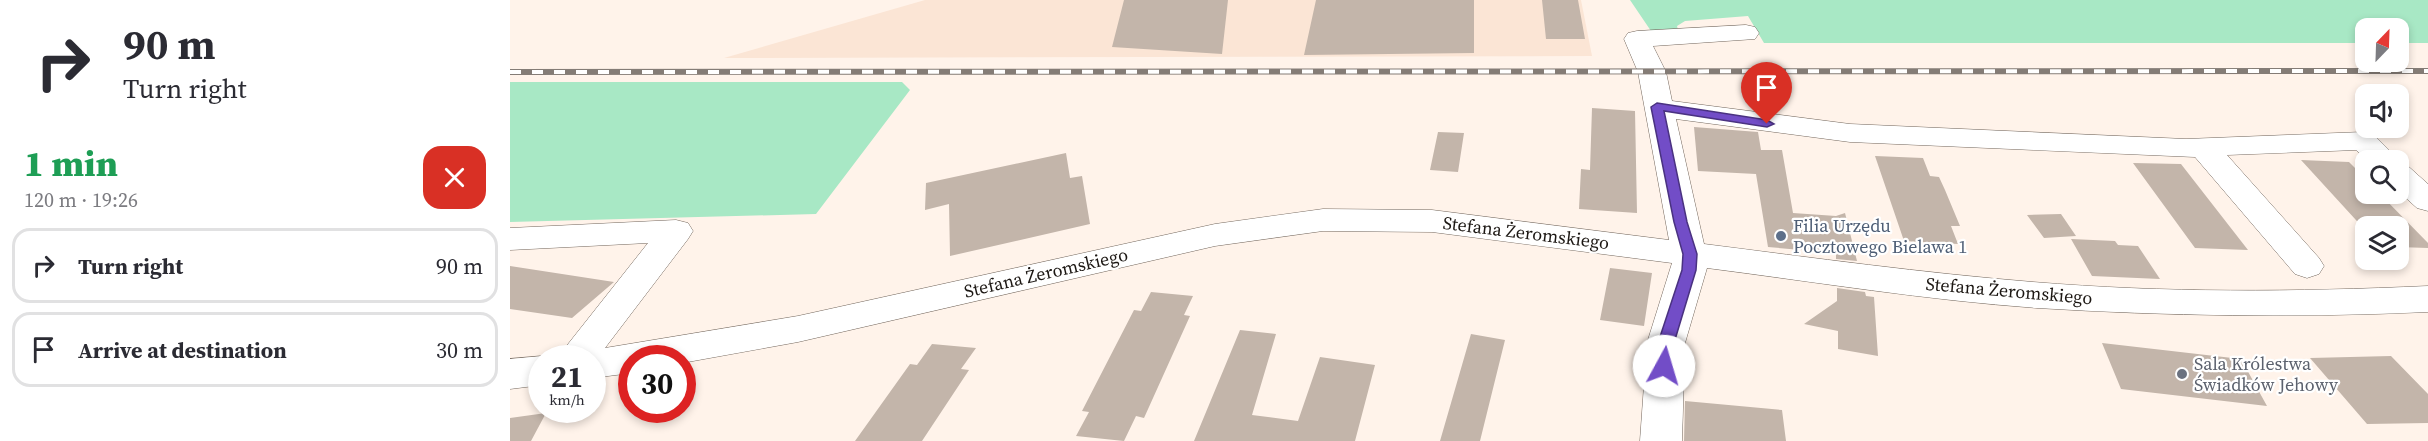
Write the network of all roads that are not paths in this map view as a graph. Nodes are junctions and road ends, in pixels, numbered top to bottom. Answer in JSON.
{"nodes":[{"id":1,"x":1746,"y":33,"type":"dead end"},
{"id":2,"x":1657,"y":107,"type":"junction"},
{"id":3,"x":2204,"y":148,"type":"junction"},
{"id":4,"x":2373,"y":150,"type":"edge"},
{"id":5,"x":2409,"y":184,"type":"edge"},
{"id":6,"x":2428,"y":201,"type":"edge"},
{"id":7,"x":510,"y":239,"type":"edge"},
{"id":8,"x":1690,"y":254,"type":"junction"},
{"id":9,"x":2307,"y":266,"type":"dead end"},
{"id":10,"x":2428,"y":299,"type":"edge"},
{"id":11,"x":586,"y":345,"type":"edge"},
{"id":12,"x":696,"y":348,"type":"edge"},
{"id":13,"x":528,"y":372,"type":"edge"},
{"id":14,"x":510,"y":374,"type":"edge"},
{"id":15,"x":1661,"y":441,"type":"edge"}],
"edges":[{"from":1,"to":2,"type":"street"},
{"from":2,"to":3,"type":"street"},
{"from":2,"to":8,"type":"street"},
{"from":3,"to":4,"type":"street"},
{"from":3,"to":9,"type":"street"},
{"from":5,"to":6,"type":"street"},
{"from":7,"to":11,"type":"street"},
{"from":8,"to":10,"type":"street","name":"Stefana Żeromskiego"},
{"from":8,"to":12,"type":"street","name":"Stefana Żeromskiego"},
{"from":8,"to":15,"type":"street"},
{"from":13,"to":14,"type":"street"}]}
